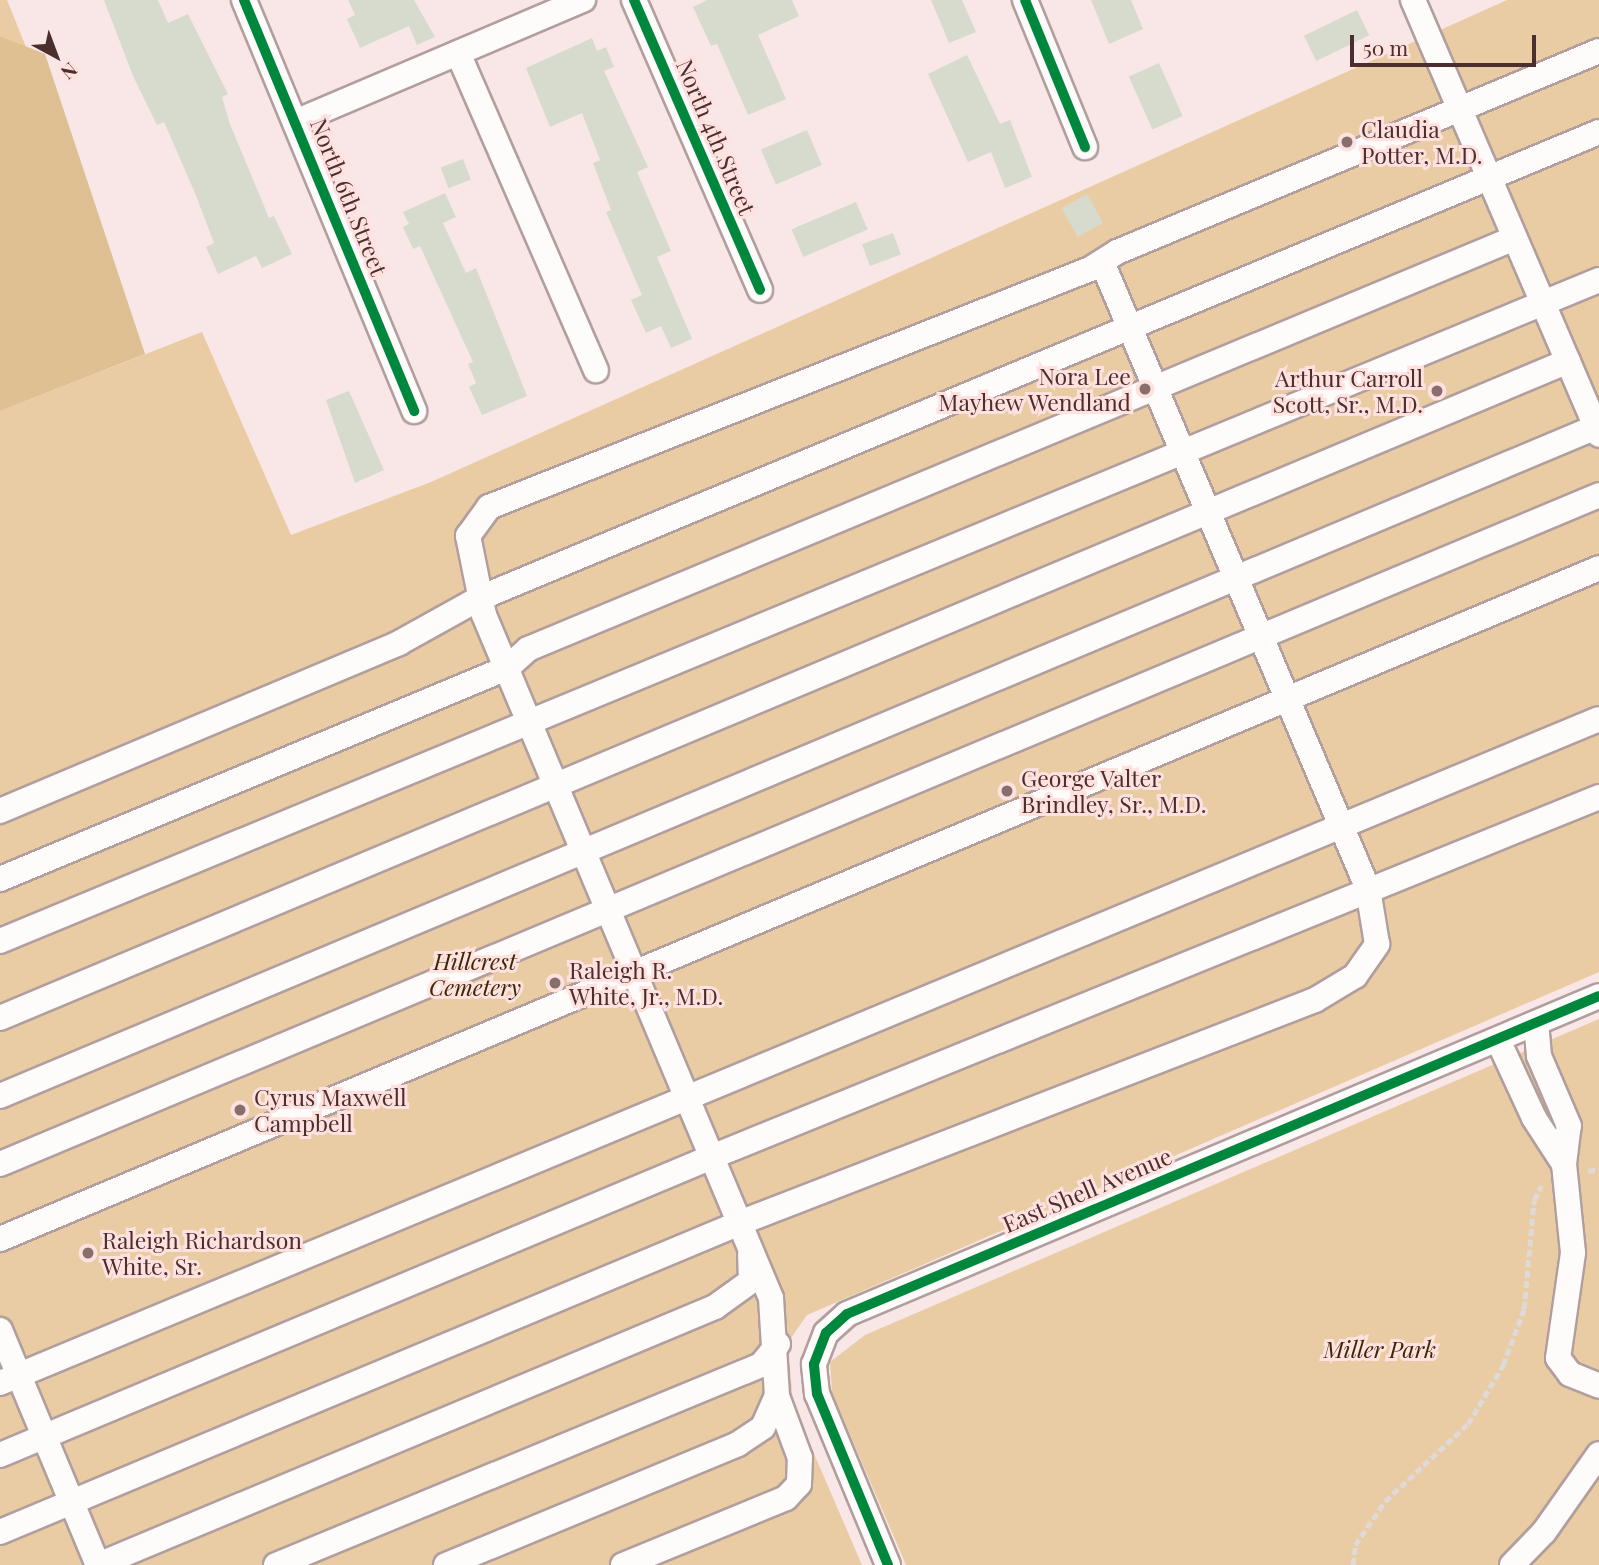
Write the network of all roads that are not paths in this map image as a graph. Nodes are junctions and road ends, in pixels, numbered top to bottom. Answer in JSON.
{"nodes":[{"id":1,"x":244,"y":0,"type":"edge"},
{"id":2,"x":583,"y":0,"type":"edge"},
{"id":3,"x":634,"y":0,"type":"edge"},
{"id":4,"x":1025,"y":0,"type":"edge"},
{"id":5,"x":1415,"y":6,"type":"edge"},
{"id":6,"x":1599,"y":51,"type":"edge"},
{"id":7,"x":458,"y":53,"type":"junction"},
{"id":8,"x":1461,"y":112,"type":"junction"},
{"id":9,"x":295,"y":122,"type":"junction"},
{"id":10,"x":1599,"y":132,"type":"edge"},
{"id":11,"x":1085,"y":146,"type":"dead end"},
{"id":12,"x":1489,"y":176,"type":"junction"},
{"id":13,"x":1515,"y":239,"type":"junction"},
{"id":14,"x":1102,"y":262,"type":"junction"},
{"id":15,"x":1599,"y":280,"type":"edge"},
{"id":16,"x":760,"y":290,"type":"dead end"},
{"id":17,"x":1543,"y":303,"type":"junction"},
{"id":18,"x":1129,"y":328,"type":"junction"},
{"id":19,"x":1568,"y":361,"type":"junction"},
{"id":20,"x":596,"y":370,"type":"dead end"},
{"id":21,"x":1155,"y":391,"type":"junction"},
{"id":22,"x":414,"y":411,"type":"dead end"},
{"id":23,"x":1597,"y":431,"type":"edge"},
{"id":24,"x":1181,"y":453,"type":"junction"},
{"id":25,"x":1599,"y":495,"type":"edge"},
{"id":26,"x":1206,"y":513,"type":"junction"},
{"id":27,"x":1599,"y":568,"type":"edge"},
{"id":28,"x":1233,"y":579,"type":"junction"},
{"id":29,"x":480,"y":598,"type":"junction"},
{"id":30,"x":1258,"y":638,"type":"junction"},
{"id":31,"x":507,"y":668,"type":"junction"},
{"id":32,"x":1284,"y":700,"type":"junction"},
{"id":33,"x":1599,"y":719,"type":"edge"},
{"id":34,"x":529,"y":722,"type":"junction"},
{"id":35,"x":555,"y":786,"type":"junction"},
{"id":36,"x":1599,"y":797,"type":"edge"},
{"id":37,"x":0,"y":811,"type":"edge"},
{"id":38,"x":1339,"y":825,"type":"junction"},
{"id":39,"x":583,"y":851,"type":"junction"},
{"id":40,"x":0,"y":879,"type":"edge"},
{"id":41,"x":1368,"y":889,"type":"junction"},
{"id":42,"x":607,"y":910,"type":"junction"},
{"id":43,"x":0,"y":941,"type":"edge"},
{"id":44,"x":633,"y":973,"type":"junction"},
{"id":45,"x":1599,"y":996,"type":"edge"},
{"id":46,"x":0,"y":1018,"type":"edge"},
{"id":47,"x":1536,"y":1023,"type":"junction"},
{"id":48,"x":1498,"y":1040,"type":"junction"},
{"id":49,"x":0,"y":1096,"type":"edge"},
{"id":50,"x":689,"y":1099,"type":"junction"},
{"id":51,"x":714,"y":1156,"type":"junction"},
{"id":52,"x":0,"y":1164,"type":"edge"},
{"id":53,"x":1565,"y":1169,"type":"junction"},
{"id":54,"x":746,"y":1233,"type":"junction"},
{"id":55,"x":0,"y":1239,"type":"edge"},
{"id":56,"x":0,"y":1330,"type":"edge"},
{"id":57,"x":778,"y":1344,"type":"junction"},
{"id":58,"x":10,"y":1379,"type":"edge"},
{"id":59,"x":1599,"y":1386,"type":"edge"},
{"id":60,"x":777,"y":1396,"type":"junction"},
{"id":61,"x":44,"y":1436,"type":"junction"},
{"id":62,"x":1599,"y":1454,"type":"edge"},
{"id":63,"x":0,"y":1455,"type":"edge"},
{"id":64,"x":72,"y":1502,"type":"junction"},
{"id":65,"x":0,"y":1532,"type":"edge"},
{"id":66,"x":98,"y":1565,"type":"edge"},
{"id":67,"x":276,"y":1565,"type":"edge"},
{"id":68,"x":446,"y":1565,"type":"edge"},
{"id":69,"x":623,"y":1565,"type":"edge"},
{"id":70,"x":888,"y":1565,"type":"edge"},
{"id":71,"x":1512,"y":1565,"type":"edge"}],
"edges":[{"from":1,"to":9,"type":"street","name":"North 6th Street"},
{"from":2,"to":7,"type":"street"},
{"from":3,"to":16,"type":"street","name":"North 4th Street"},
{"from":4,"to":11,"type":"street"},
{"from":5,"to":8,"type":"street"},
{"from":6,"to":8,"type":"street"},
{"from":7,"to":9,"type":"street"},
{"from":7,"to":20,"type":"street"},
{"from":8,"to":12,"type":"street"},
{"from":8,"to":14,"type":"street"},
{"from":9,"to":22,"type":"street","name":"North 6th Street"},
{"from":10,"to":12,"type":"street"},
{"from":12,"to":13,"type":"street"},
{"from":12,"to":18,"type":"street"},
{"from":13,"to":17,"type":"street"},
{"from":13,"to":21,"type":"street"},
{"from":14,"to":18,"type":"street"},
{"from":14,"to":29,"type":"street"},
{"from":15,"to":17,"type":"street"},
{"from":17,"to":19,"type":"street"},
{"from":17,"to":24,"type":"street"},
{"from":18,"to":21,"type":"street"},
{"from":18,"to":29,"type":"street"},
{"from":19,"to":23,"type":"street"},
{"from":19,"to":26,"type":"street"},
{"from":21,"to":24,"type":"street"},
{"from":21,"to":31,"type":"street"},
{"from":23,"to":28,"type":"street"},
{"from":24,"to":26,"type":"street"},
{"from":24,"to":34,"type":"street"},
{"from":25,"to":30,"type":"street"},
{"from":26,"to":28,"type":"street"},
{"from":26,"to":35,"type":"street"},
{"from":27,"to":32,"type":"street"},
{"from":28,"to":30,"type":"street"},
{"from":28,"to":39,"type":"street"},
{"from":29,"to":31,"type":"street"},
{"from":29,"to":37,"type":"street"},
{"from":30,"to":32,"type":"street"},
{"from":30,"to":42,"type":"street"},
{"from":31,"to":34,"type":"street"},
{"from":31,"to":40,"type":"street"},
{"from":32,"to":38,"type":"street"},
{"from":32,"to":44,"type":"street"},
{"from":33,"to":38,"type":"street"},
{"from":34,"to":35,"type":"street"},
{"from":34,"to":43,"type":"street"},
{"from":35,"to":39,"type":"street"},
{"from":35,"to":46,"type":"street"},
{"from":36,"to":41,"type":"street"},
{"from":38,"to":41,"type":"street"},
{"from":38,"to":50,"type":"street"},
{"from":39,"to":42,"type":"street"},
{"from":39,"to":49,"type":"street"},
{"from":41,"to":51,"type":"street"},
{"from":41,"to":54,"type":"street"},
{"from":42,"to":44,"type":"street"},
{"from":42,"to":52,"type":"street"},
{"from":44,"to":50,"type":"street"},
{"from":44,"to":55,"type":"street"},
{"from":45,"to":47,"type":"street","name":"East Shell Avenue"},
{"from":47,"to":48,"type":"street","name":"East Shell Avenue"},
{"from":47,"to":53,"type":"street"},
{"from":48,"to":53,"type":"street"},
{"from":48,"to":70,"type":"street","name":"East Shell Avenue"},
{"from":50,"to":51,"type":"street"},
{"from":50,"to":58,"type":"street"},
{"from":51,"to":54,"type":"street"},
{"from":51,"to":61,"type":"street"},
{"from":53,"to":59,"type":"street"},
{"from":54,"to":57,"type":"street"},
{"from":54,"to":64,"type":"street"},
{"from":54,"to":66,"type":"street"},
{"from":56,"to":58,"type":"street"},
{"from":57,"to":60,"type":"street"},
{"from":57,"to":67,"type":"street"},
{"from":58,"to":61,"type":"street"},
{"from":60,"to":68,"type":"street"},
{"from":60,"to":69,"type":"street"},
{"from":61,"to":63,"type":"street"},
{"from":61,"to":64,"type":"street"},
{"from":62,"to":71,"type":"street"},
{"from":64,"to":65,"type":"street"},
{"from":64,"to":66,"type":"street"}]}
